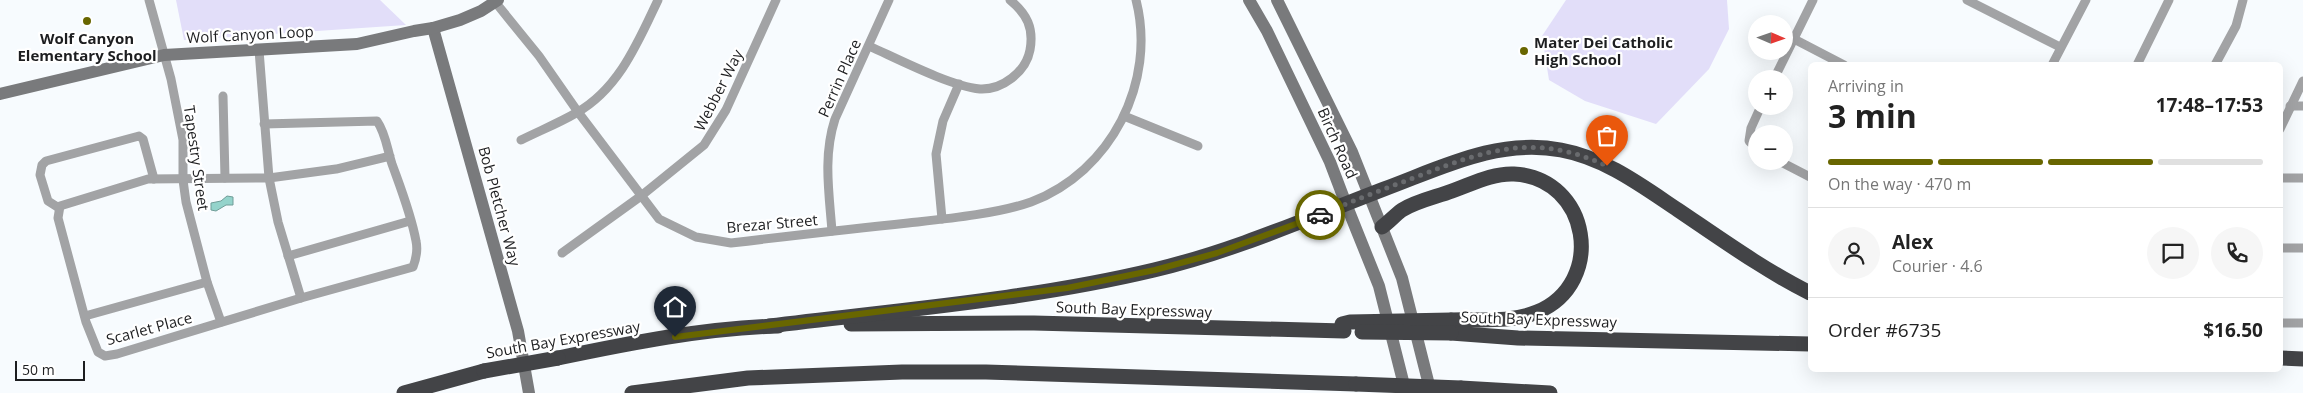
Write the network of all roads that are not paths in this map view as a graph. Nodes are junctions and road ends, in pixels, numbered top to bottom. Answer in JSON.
{"nodes":[{"id":1,"x":149,"y":0,"type":"edge"},
{"id":2,"x":658,"y":0,"type":"edge"},
{"id":3,"x":776,"y":0,"type":"edge"},
{"id":4,"x":889,"y":0,"type":"edge"},
{"id":5,"x":1010,"y":0,"type":"edge"},
{"id":6,"x":1136,"y":0,"type":"edge"},
{"id":7,"x":1249,"y":0,"type":"edge"},
{"id":8,"x":1277,"y":0,"type":"edge"},
{"id":9,"x":1813,"y":0,"type":"edge"},
{"id":10,"x":1967,"y":0,"type":"edge"},
{"id":11,"x":2086,"y":0,"type":"edge"},
{"id":12,"x":2169,"y":0,"type":"edge"},
{"id":13,"x":2243,"y":0,"type":"edge"},
{"id":14,"x":497,"y":1,"type":"edge"},
{"id":15,"x":433,"y":28,"type":"junction"},
{"id":16,"x":1794,"y":39,"type":"junction"},
{"id":17,"x":869,"y":46,"type":"junction"},
{"id":18,"x":2060,"y":47,"type":"junction"},
{"id":19,"x":259,"y":50,"type":"junction"},
{"id":20,"x":164,"y":55,"type":"junction"},
{"id":21,"x":1838,"y":62,"type":"edge"},
{"id":22,"x":2053,"y":62,"type":"edge"},
{"id":23,"x":2138,"y":62,"type":"edge"},
{"id":24,"x":2217,"y":62,"type":"edge"},
{"id":25,"x":1778,"y":70,"type":"edge"},
{"id":26,"x":2303,"y":81,"type":"edge"},
{"id":27,"x":959,"y":84,"type":"junction"},
{"id":28,"x":0,"y":94,"type":"edge"},
{"id":29,"x":223,"y":96,"type":"dead end"},
{"id":30,"x":2290,"y":106,"type":"junction"},
{"id":31,"x":2303,"y":106,"type":"edge"},
{"id":32,"x":578,"y":112,"type":"junction"},
{"id":33,"x":1124,"y":116,"type":"junction"},
{"id":34,"x":2283,"y":122,"type":"edge"},
{"id":35,"x":264,"y":124,"type":"junction"},
{"id":36,"x":521,"y":140,"type":"dead end"},
{"id":37,"x":1198,"y":146,"type":"dead end"},
{"id":38,"x":390,"y":156,"type":"junction"},
{"id":39,"x":1793,"y":168,"type":"edge"},
{"id":40,"x":1808,"y":176,"type":"edge"},
{"id":41,"x":225,"y":178,"type":"junction"},
{"id":42,"x":269,"y":178,"type":"junction"},
{"id":43,"x":2283,"y":178,"type":"edge"},
{"id":44,"x":2303,"y":178,"type":"edge"},
{"id":45,"x":154,"y":179,"type":"junction"},
{"id":46,"x":184,"y":180,"type":"junction"},
{"id":47,"x":1369,"y":195,"type":"junction"},
{"id":48,"x":641,"y":196,"type":"junction"},
{"id":49,"x":1346,"y":204,"type":"junction"},
{"id":50,"x":59,"y":208,"type":"junction"},
{"id":51,"x":942,"y":219,"type":"junction"},
{"id":52,"x":410,"y":221,"type":"junction"},
{"id":53,"x":1382,"y":227,"type":"junction"},
{"id":54,"x":832,"y":230,"type":"junction"},
{"id":55,"x":2283,"y":248,"type":"edge"},
{"id":56,"x":2303,"y":248,"type":"edge"},
{"id":57,"x":562,"y":253,"type":"dead end"},
{"id":58,"x":288,"y":256,"type":"junction"},
{"id":59,"x":207,"y":282,"type":"junction"},
{"id":60,"x":1808,"y":292,"type":"edge"},
{"id":61,"x":301,"y":298,"type":"junction"},
{"id":62,"x":85,"y":316,"type":"junction"},
{"id":63,"x":221,"y":322,"type":"junction"},
{"id":64,"x":2283,"y":323,"type":"edge"},
{"id":65,"x":2303,"y":324,"type":"edge"},
{"id":66,"x":768,"y":326,"type":"junction"},
{"id":67,"x":1451,"y":327,"type":"junction"},
{"id":68,"x":1808,"y":344,"type":"edge"},
{"id":69,"x":2283,"y":358,"type":"edge"},
{"id":70,"x":2303,"y":359,"type":"edge"},
{"id":71,"x":1457,"y":388,"type":"junction"},
{"id":72,"x":404,"y":393,"type":"edge"},
{"id":73,"x":529,"y":393,"type":"edge"},
{"id":74,"x":632,"y":393,"type":"edge"},
{"id":75,"x":1380,"y":393,"type":"edge"},
{"id":76,"x":1406,"y":393,"type":"edge"},
{"id":77,"x":1431,"y":393,"type":"edge"},
{"id":78,"x":1550,"y":393,"type":"edge"}],
"edges":[{"from":1,"to":20,"type":"street","name":"Tapestry Street"},
{"from":2,"to":32,"type":"street"},
{"from":3,"to":48,"type":"street","name":"Webber Way"},
{"from":4,"to":17,"type":"street","name":"Perrin Place"},
{"from":5,"to":27,"type":"street"},
{"from":6,"to":33,"type":"street","name":"Brezar Street"},
{"from":7,"to":49,"type":"street","name":"Birch Road"},
{"from":8,"to":47,"type":"street","name":"Birch Road"},
{"from":9,"to":16,"type":"street"},
{"from":10,"to":18,"type":"street"},
{"from":11,"to":18,"type":"street"},
{"from":12,"to":23,"type":"street"},
{"from":13,"to":24,"type":"street"},
{"from":14,"to":15,"type":"street","name":"Wolf Canyon Loop"},
{"from":14,"to":32,"type":"street","name":"Brezar Street"},
{"from":15,"to":19,"type":"street","name":"Wolf Canyon Loop"},
{"from":15,"to":73,"type":"street","name":"Bob Pletcher Way"},
{"from":16,"to":21,"type":"street"},
{"from":16,"to":25,"type":"street"},
{"from":17,"to":27,"type":"street"},
{"from":17,"to":54,"type":"street","name":"Perrin Place"},
{"from":18,"to":22,"type":"street"},
{"from":19,"to":20,"type":"street","name":"Wolf Canyon Loop"},
{"from":19,"to":35,"type":"street"},
{"from":20,"to":28,"type":"street","name":"Wolf Canyon Loop"},
{"from":20,"to":46,"type":"street","name":"Tapestry Street"},
{"from":26,"to":30,"type":"street"},
{"from":27,"to":51,"type":"street"},
{"from":29,"to":41,"type":"street"},
{"from":30,"to":31,"type":"street"},
{"from":30,"to":34,"type":"street"},
{"from":32,"to":36,"type":"street"},
{"from":32,"to":48,"type":"street","name":"Brezar Street"},
{"from":33,"to":37,"type":"street"},
{"from":33,"to":51,"type":"street","name":"Brezar Street"},
{"from":35,"to":38,"type":"street","name":"Scarlet Place"},
{"from":35,"to":42,"type":"street"},
{"from":38,"to":42,"type":"street"},
{"from":38,"to":52,"type":"street","name":"Scarlet Place"},
{"from":39,"to":40,"type":"street"},
{"from":41,"to":42,"type":"street"},
{"from":41,"to":46,"type":"street"},
{"from":42,"to":58,"type":"street"},
{"from":43,"to":44,"type":"street"},
{"from":45,"to":46,"type":"street"},
{"from":45,"to":50,"type":"street"},
{"from":45,"to":50,"type":"street"},
{"from":46,"to":59,"type":"street","name":"Tapestry Street"},
{"from":47,"to":49,"type":"highway"},
{"from":47,"to":53,"type":"street","name":"Birch Road"},
{"from":47,"to":60,"type":"highway"},
{"from":48,"to":54,"type":"street","name":"Brezar Street"},
{"from":48,"to":57,"type":"street","name":"Webber Way"},
{"from":49,"to":66,"type":"highway"},
{"from":49,"to":76,"type":"street","name":"Birch Road"},
{"from":50,"to":62,"type":"street","name":"Scarlet Place"},
{"from":51,"to":54,"type":"street","name":"Brezar Street"},
{"from":52,"to":58,"type":"street"},
{"from":52,"to":61,"type":"street","name":"Scarlet Place"},
{"from":53,"to":67,"type":"highway"},
{"from":53,"to":77,"type":"street","name":"Birch Road"},
{"from":55,"to":56,"type":"street"},
{"from":58,"to":61,"type":"street"},
{"from":59,"to":62,"type":"street"},
{"from":59,"to":63,"type":"street","name":"Tapestry Street"},
{"from":61,"to":63,"type":"street","name":"Scarlet Place"},
{"from":62,"to":63,"type":"street","name":"Scarlet Place"},
{"from":64,"to":65,"type":"street"},
{"from":66,"to":67,"type":"highway","name":"South Bay Expressway","bridge":true},
{"from":66,"to":72,"type":"highway","name":"South Bay Expressway","bridge":true},
{"from":67,"to":68,"type":"highway","name":"South Bay Expressway"},
{"from":69,"to":70,"type":"highway"},
{"from":71,"to":74,"type":"highway","bridge":true},
{"from":71,"to":75,"type":"highway","bridge":true},
{"from":71,"to":78,"type":"highway"}]}
